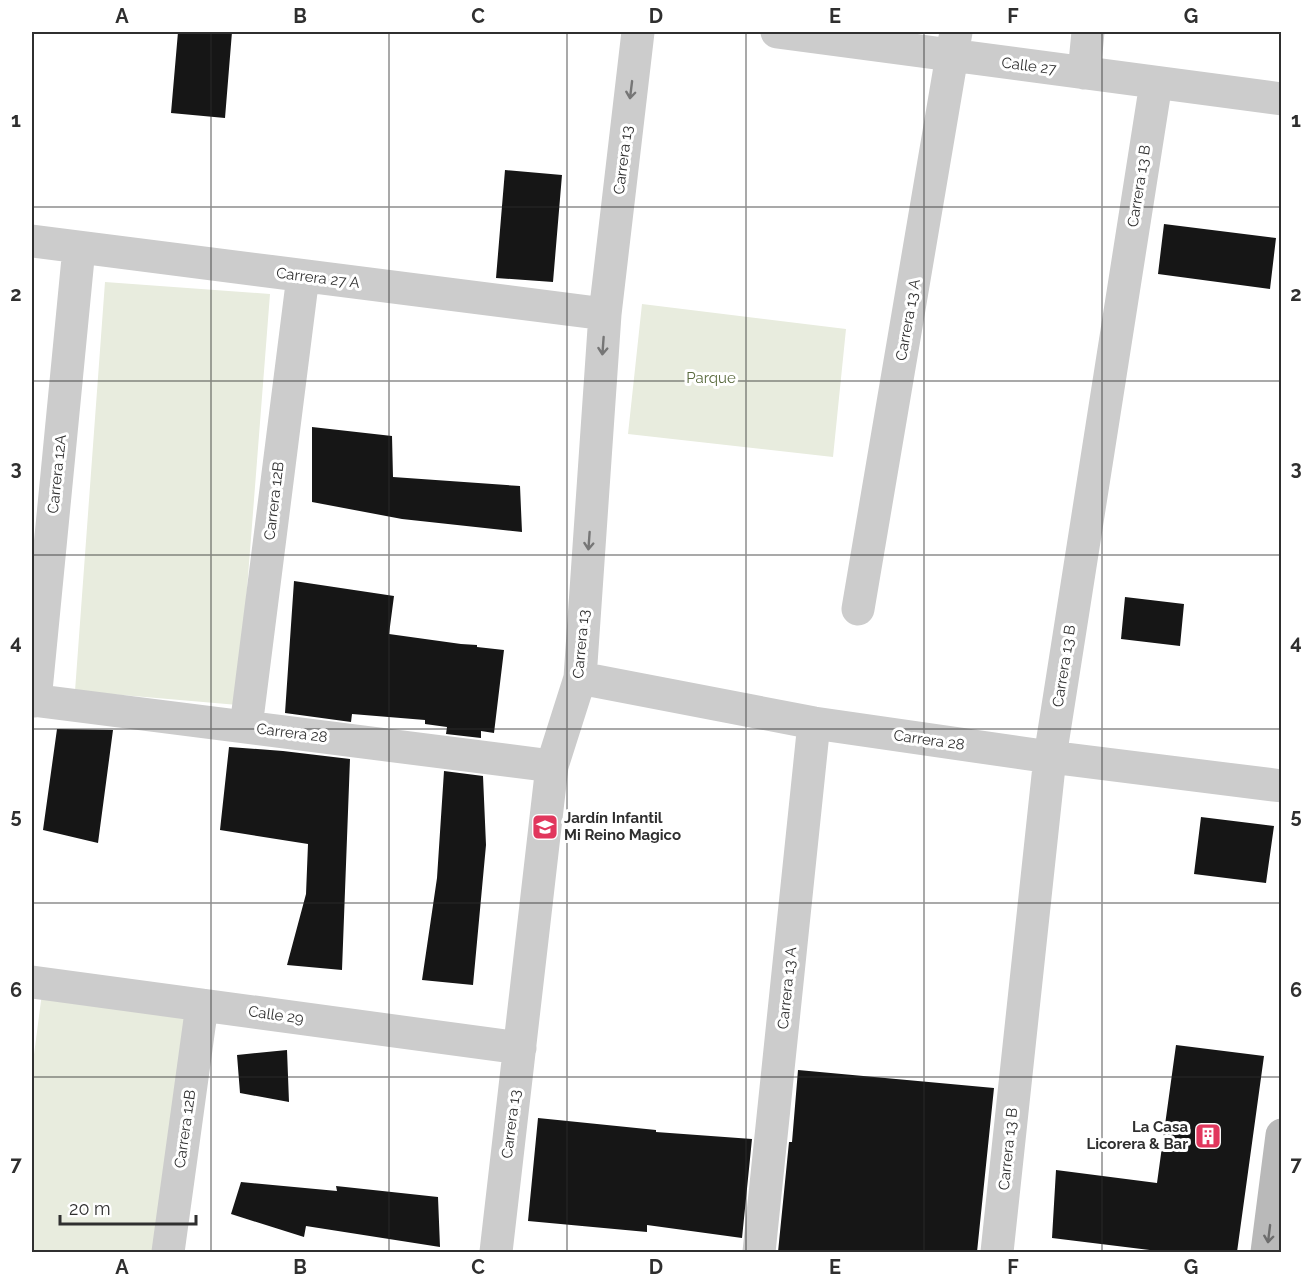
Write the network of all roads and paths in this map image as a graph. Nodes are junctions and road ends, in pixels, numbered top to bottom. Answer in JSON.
{"nodes":[{"id":1,"x":638,"y":32,"type":"edge"},
{"id":2,"x":777,"y":32,"type":"edge"},
{"id":3,"x":1088,"y":32,"type":"edge"},
{"id":4,"x":954,"y":44,"type":"edge"},
{"id":5,"x":1084,"y":73,"type":"junction"},
{"id":6,"x":1156,"y":83,"type":"junction"},
{"id":7,"x":1281,"y":99,"type":"edge"},
{"id":8,"x":32,"y":241,"type":"edge"},
{"id":9,"x":79,"y":248,"type":"junction"},
{"id":10,"x":303,"y":276,"type":"junction"},
{"id":11,"x":605,"y":314,"type":"junction"},
{"id":12,"x":858,"y":609,"type":"dead end"},
{"id":13,"x":580,"y":678,"type":"junction"},
{"id":14,"x":33,"y":701,"type":"edge"},
{"id":15,"x":814,"y":723,"type":"junction"},
{"id":16,"x":246,"y":727,"type":"junction"},
{"id":17,"x":1050,"y":756,"type":"junction"},
{"id":18,"x":552,"y":766,"type":"junction"},
{"id":19,"x":1281,"y":786,"type":"edge"},
{"id":20,"x":32,"y":988,"type":"edge"},
{"id":21,"x":202,"y":1005,"type":"junction"},
{"id":22,"x":520,"y":1048,"type":"junction"},
{"id":23,"x":1281,"y":1134,"type":"edge"},
{"id":24,"x":168,"y":1252,"type":"edge"},
{"id":25,"x":496,"y":1252,"type":"edge"},
{"id":26,"x":759,"y":1252,"type":"edge"},
{"id":27,"x":997,"y":1252,"type":"edge"},
{"id":28,"x":1267,"y":1252,"type":"edge"}],
"edges":[{"from":1,"to":11,"type":"street","name":"Carrera 13","one_way":true},
{"from":2,"to":4,"type":"street","name":"Calle 27"},
{"from":3,"to":5,"type":"street"},
{"from":4,"to":5,"type":"street","name":"Calle 27"},
{"from":4,"to":12,"type":"street","name":"Carrera 13 A"},
{"from":5,"to":6,"type":"street","name":"Calle 27"},
{"from":6,"to":7,"type":"street","name":"Calle 27"},
{"from":6,"to":17,"type":"street","name":"Carrera 13 B"},
{"from":8,"to":9,"type":"street","name":"Carrera 27 A"},
{"from":9,"to":10,"type":"street","name":"Carrera 27 A"},
{"from":9,"to":14,"type":"street","name":"Carrera 12A"},
{"from":10,"to":11,"type":"street","name":"Carrera 27 A"},
{"from":10,"to":16,"type":"street","name":"Carrera 12B"},
{"from":11,"to":13,"type":"street","name":"Carrera 13","one_way":true},
{"from":13,"to":15,"type":"street","name":"Carrera 28"},
{"from":13,"to":18,"type":"street","name":"Carrera 13"},
{"from":14,"to":16,"type":"street","name":"Carrera 28"},
{"from":15,"to":17,"type":"street","name":"Carrera 28"},
{"from":15,"to":26,"type":"street","name":"Carrera 13 A"},
{"from":16,"to":18,"type":"street","name":"Carrera 28"},
{"from":17,"to":19,"type":"street","name":"Carrera 28"},
{"from":17,"to":27,"type":"street","name":"Carrera 13 B"},
{"from":18,"to":22,"type":"street","name":"Carrera 13"},
{"from":20,"to":21,"type":"street","name":"Calle 29"},
{"from":21,"to":22,"type":"street","name":"Calle 29"},
{"from":21,"to":24,"type":"street","name":"Carrera 12B"},
{"from":22,"to":25,"type":"street","name":"Carrera 13"},
{"from":23,"to":28,"type":"street","one_way":true}]}
